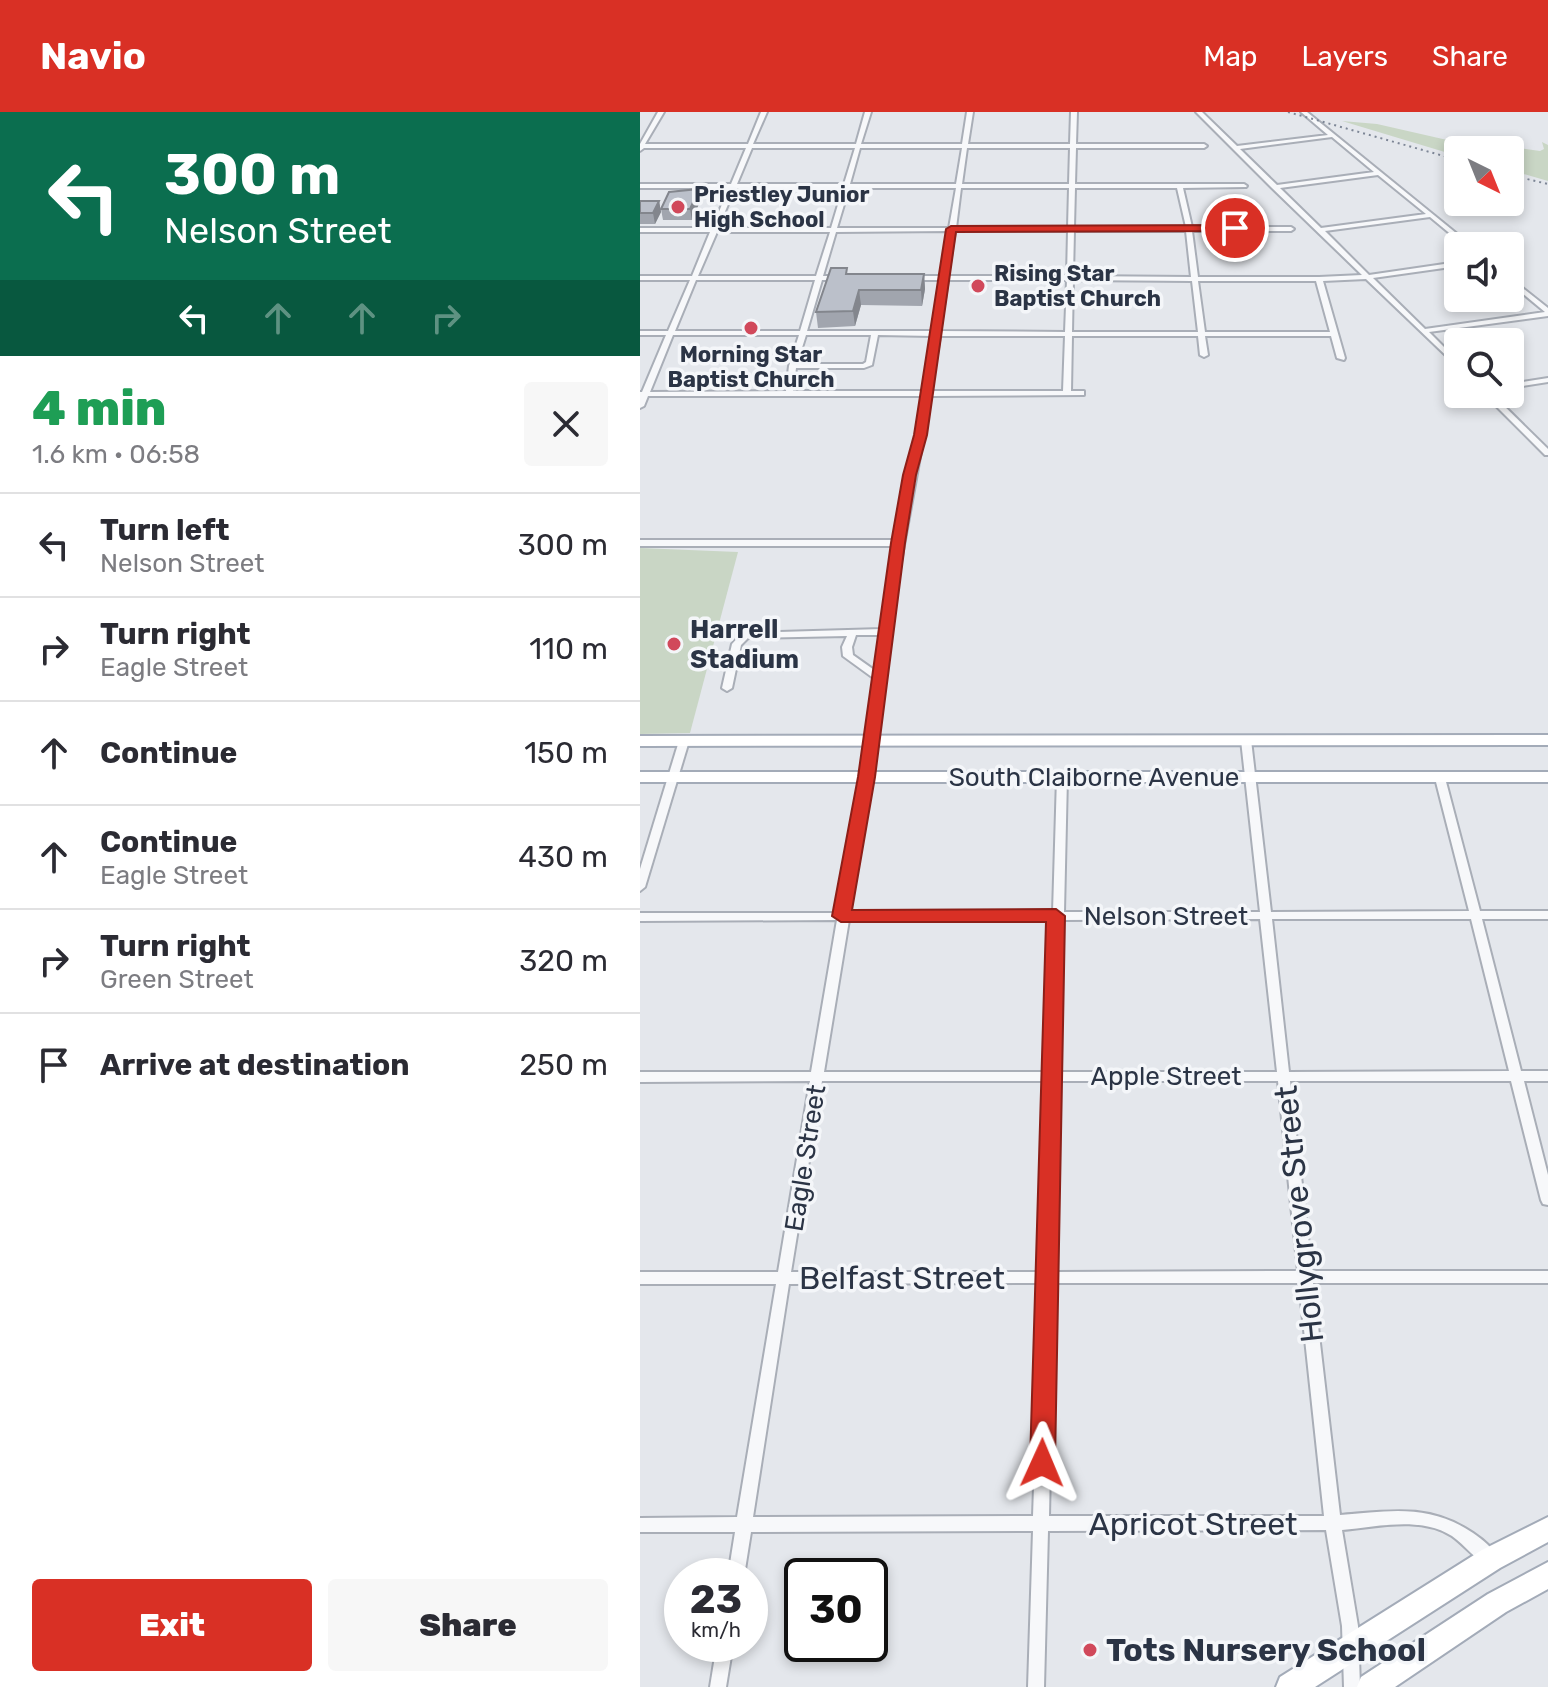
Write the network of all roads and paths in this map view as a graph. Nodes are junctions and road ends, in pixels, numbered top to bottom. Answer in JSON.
{"nodes":[{"id":1,"x":661,"y":112,"type":"edge"},
{"id":2,"x":764,"y":112,"type":"edge"},
{"id":3,"x":868,"y":112,"type":"edge"},
{"id":4,"x":970,"y":112,"type":"edge"},
{"id":5,"x":1074,"y":112,"type":"edge"},
{"id":6,"x":1199,"y":112,"type":"edge"},
{"id":7,"x":1304,"y":112,"type":"edge"},
{"id":8,"x":1330,"y":136,"type":"junction"},
{"id":9,"x":750,"y":146,"type":"junction"},
{"id":10,"x":858,"y":146,"type":"junction"},
{"id":11,"x":965,"y":146,"type":"junction"},
{"id":12,"x":1073,"y":146,"type":"junction"},
{"id":13,"x":1204,"y":146,"type":"dead end"},
{"id":14,"x":641,"y":147,"type":"edge"},
{"id":15,"x":1235,"y":148,"type":"junction"},
{"id":16,"x":1378,"y":173,"type":"junction"},
{"id":17,"x":640,"y":186,"type":"edge"},
{"id":18,"x":733,"y":186,"type":"junction"},
{"id":19,"x":846,"y":186,"type":"junction"},
{"id":20,"x":958,"y":186,"type":"junction"},
{"id":21,"x":1072,"y":186,"type":"junction"},
{"id":22,"x":1180,"y":186,"type":"junction"},
{"id":23,"x":1244,"y":186,"type":"dead end"},
{"id":24,"x":1274,"y":187,"type":"junction"},
{"id":25,"x":1431,"y":215,"type":"junction"},
{"id":26,"x":951,"y":229,"type":"junction"},
{"id":27,"x":1189,"y":229,"type":"junction"},
{"id":28,"x":1291,"y":229,"type":"dead end"},
{"id":29,"x":640,"y":230,"type":"edge"},
{"id":30,"x":714,"y":230,"type":"junction"},
{"id":31,"x":833,"y":230,"type":"junction"},
{"id":32,"x":1070,"y":230,"type":"junction"},
{"id":33,"x":1319,"y":230,"type":"junction"},
{"id":34,"x":1452,"y":232,"type":"edge"},
{"id":35,"x":1444,"y":266,"type":"edge"},
{"id":36,"x":1367,"y":277,"type":"junction"},
{"id":37,"x":640,"y":278,"type":"edge"},
{"id":38,"x":693,"y":278,"type":"junction"},
{"id":39,"x":819,"y":278,"type":"junction"},
{"id":40,"x":850,"y":278,"type":"edge"},
{"id":41,"x":897,"y":278,"type":"edge"},
{"id":42,"x":944,"y":278,"type":"junction"},
{"id":43,"x":1069,"y":278,"type":"junction"},
{"id":44,"x":1195,"y":278,"type":"junction"},
{"id":45,"x":1319,"y":279,"type":"junction"},
{"id":46,"x":1524,"y":292,"type":"edge"},
{"id":47,"x":1548,"y":312,"type":"edge"},
{"id":48,"x":1423,"y":331,"type":"junction"},
{"id":49,"x":1067,"y":332,"type":"junction"},
{"id":50,"x":1204,"y":332,"type":"junction"},
{"id":51,"x":640,"y":333,"type":"edge"},
{"id":52,"x":670,"y":333,"type":"junction"},
{"id":53,"x":803,"y":333,"type":"junction"},
{"id":54,"x":875,"y":333,"type":"junction"},
{"id":55,"x":935,"y":333,"type":"junction"},
{"id":56,"x":1334,"y":334,"type":"junction"},
{"id":57,"x":1444,"y":351,"type":"edge"},
{"id":58,"x":1204,"y":355,"type":"dead end"},
{"id":59,"x":1341,"y":358,"type":"dead end"},
{"id":60,"x":793,"y":366,"type":"junction"},
{"id":61,"x":1548,"y":380,"type":"edge"},
{"id":62,"x":1524,"y":384,"type":"edge"},
{"id":63,"x":1067,"y":393,"type":"junction"},
{"id":64,"x":1081,"y":393,"type":"dead end"},
{"id":65,"x":643,"y":394,"type":"edge"},
{"id":66,"x":789,"y":394,"type":"junction"},
{"id":67,"x":927,"y":394,"type":"junction"},
{"id":68,"x":640,"y":406,"type":"edge"},
{"id":69,"x":1502,"y":408,"type":"edge"},
{"id":70,"x":1548,"y":453,"type":"edge"},
{"id":71,"x":640,"y":543,"type":"edge"},
{"id":72,"x":898,"y":543,"type":"junction"},
{"id":73,"x":853,"y":632,"type":"junction"},
{"id":74,"x":886,"y":632,"type":"junction"},
{"id":75,"x":879,"y":678,"type":"junction"},
{"id":76,"x":727,"y":688,"type":"dead end"},
{"id":77,"x":872,"y":740,"type":"junction"},
{"id":78,"x":1246,"y":740,"type":"junction"},
{"id":79,"x":1548,"y":740,"type":"edge"},
{"id":80,"x":640,"y":741,"type":"edge"},
{"id":81,"x":684,"y":741,"type":"junction"},
{"id":82,"x":640,"y":777,"type":"edge"},
{"id":83,"x":673,"y":777,"type":"junction"},
{"id":84,"x":866,"y":777,"type":"junction"},
{"id":85,"x":1062,"y":777,"type":"junction"},
{"id":86,"x":1250,"y":777,"type":"junction"},
{"id":87,"x":1548,"y":777,"type":"edge"},
{"id":88,"x":1440,"y":778,"type":"junction"},
{"id":89,"x":640,"y":887,"type":"edge"},
{"id":90,"x":1477,"y":915,"type":"junction"},
{"id":91,"x":1548,"y":915,"type":"edge"},
{"id":92,"x":841,"y":916,"type":"junction"},
{"id":93,"x":1056,"y":916,"type":"junction"},
{"id":94,"x":1267,"y":916,"type":"junction"},
{"id":95,"x":640,"y":917,"type":"edge"},
{"id":96,"x":818,"y":1075,"type":"junction"},
{"id":97,"x":1051,"y":1075,"type":"junction"},
{"id":98,"x":1284,"y":1076,"type":"junction"},
{"id":99,"x":1518,"y":1076,"type":"junction"},
{"id":100,"x":1548,"y":1076,"type":"edge"},
{"id":101,"x":640,"y":1077,"type":"edge"},
{"id":102,"x":1548,"y":1200,"type":"edge"},
{"id":103,"x":1046,"y":1277,"type":"junction"},
{"id":104,"x":1306,"y":1277,"type":"junction"},
{"id":105,"x":1548,"y":1277,"type":"edge"},
{"id":106,"x":640,"y":1278,"type":"edge"},
{"id":107,"x":785,"y":1278,"type":"junction"},
{"id":108,"x":1333,"y":1523,"type":"junction"},
{"id":109,"x":640,"y":1525,"type":"edge"},
{"id":110,"x":744,"y":1525,"type":"junction"},
{"id":111,"x":1041,"y":1525,"type":"junction"},
{"id":112,"x":1548,"y":1529,"type":"edge"},
{"id":113,"x":739,"y":1558,"type":"edge"},
{"id":114,"x":1491,"y":1559,"type":"junction"},
{"id":115,"x":1548,"y":1575,"type":"edge"},
{"id":116,"x":1349,"y":1648,"type":"junction"},
{"id":117,"x":722,"y":1662,"type":"edge"},
{"id":118,"x":718,"y":1687,"type":"edge"},
{"id":119,"x":1036,"y":1687,"type":"edge"},
{"id":120,"x":1290,"y":1687,"type":"edge"},
{"id":121,"x":1352,"y":1687,"type":"edge"},
{"id":122,"x":1371,"y":1687,"type":"edge"}],
"edges":[{"from":1,"to":14,"type":"street"},
{"from":2,"to":9,"type":"street"},
{"from":3,"to":10,"type":"street"},
{"from":4,"to":11,"type":"street"},
{"from":5,"to":12,"type":"street"},
{"from":6,"to":15,"type":"street"},
{"from":7,"to":8,"type":"street"},
{"from":8,"to":15,"type":"street"},
{"from":8,"to":16,"type":"street"},
{"from":9,"to":10,"type":"street"},
{"from":9,"to":14,"type":"street"},
{"from":9,"to":18,"type":"street"},
{"from":10,"to":11,"type":"street"},
{"from":10,"to":19,"type":"street"},
{"from":11,"to":12,"type":"street"},
{"from":11,"to":20,"type":"street"},
{"from":12,"to":13,"type":"street"},
{"from":12,"to":21,"type":"street"},
{"from":15,"to":24,"type":"street"},
{"from":16,"to":24,"type":"street"},
{"from":16,"to":25,"type":"street"},
{"from":17,"to":18,"type":"street"},
{"from":18,"to":19,"type":"street"},
{"from":18,"to":30,"type":"street"},
{"from":19,"to":20,"type":"street"},
{"from":19,"to":31,"type":"street"},
{"from":20,"to":21,"type":"street"},
{"from":20,"to":26,"type":"street"},
{"from":21,"to":22,"type":"street"},
{"from":21,"to":32,"type":"street"},
{"from":22,"to":23,"type":"street"},
{"from":22,"to":27,"type":"street"},
{"from":24,"to":33,"type":"street"},
{"from":25,"to":33,"type":"street"},
{"from":25,"to":34,"type":"street"},
{"from":26,"to":31,"type":"street"},
{"from":26,"to":32,"type":"street"},
{"from":26,"to":42,"type":"street"},
{"from":27,"to":28,"type":"street"},
{"from":27,"to":32,"type":"street"},
{"from":27,"to":44,"type":"street"},
{"from":29,"to":30,"type":"street"},
{"from":30,"to":31,"type":"street"},
{"from":30,"to":38,"type":"street"},
{"from":31,"to":39,"type":"street"},
{"from":32,"to":43,"type":"street"},
{"from":33,"to":36,"type":"street"},
{"from":35,"to":36,"type":"street"},
{"from":36,"to":45,"type":"street"},
{"from":36,"to":48,"type":"street"},
{"from":37,"to":38,"type":"street"},
{"from":38,"to":39,"type":"street"},
{"from":38,"to":52,"type":"street"},
{"from":39,"to":40,"type":"street"},
{"from":39,"to":53,"type":"street"},
{"from":41,"to":42,"type":"street"},
{"from":42,"to":43,"type":"street"},
{"from":42,"to":55,"type":"street"},
{"from":43,"to":44,"type":"street"},
{"from":43,"to":49,"type":"street"},
{"from":44,"to":45,"type":"street"},
{"from":44,"to":50,"type":"street"},
{"from":45,"to":56,"type":"street"},
{"from":46,"to":47,"type":"street"},
{"from":47,"to":48,"type":"street"},
{"from":48,"to":57,"type":"street"},
{"from":49,"to":50,"type":"street"},
{"from":49,"to":55,"type":"street"},
{"from":49,"to":63,"type":"street"},
{"from":50,"to":56,"type":"street"},
{"from":50,"to":58,"type":"street"},
{"from":51,"to":52,"type":"street"},
{"from":52,"to":53,"type":"street"},
{"from":52,"to":65,"type":"street"},
{"from":53,"to":54,"type":"street"},
{"from":53,"to":60,"type":"street"},
{"from":54,"to":55,"type":"street"},
{"from":54,"to":60,"type":"street"},
{"from":55,"to":67,"type":"street"},
{"from":56,"to":59,"type":"street"},
{"from":60,"to":66,"type":"street"},
{"from":61,"to":62,"type":"street"},
{"from":63,"to":64,"type":"street"},
{"from":63,"to":67,"type":"street"},
{"from":65,"to":66,"type":"street"},
{"from":65,"to":68,"type":"street"},
{"from":66,"to":67,"type":"street"},
{"from":67,"to":72,"type":"street","name":"Eagle Street"},
{"from":69,"to":70,"type":"street"},
{"from":71,"to":72,"type":"street"},
{"from":72,"to":74,"type":"street","name":"Eagle Street"},
{"from":73,"to":74,"type":"street"},
{"from":73,"to":75,"type":"street"},
{"from":73,"to":76,"type":"street"},
{"from":74,"to":75,"type":"street","name":"Eagle Street"},
{"from":75,"to":77,"type":"street","name":"Eagle Street"},
{"from":77,"to":78,"type":"main road","name":"South Claiborne Avenue"},
{"from":77,"to":81,"type":"main road","name":"South Claiborne Avenue"},
{"from":77,"to":84,"type":"street","name":"Eagle Street"},
{"from":78,"to":79,"type":"main road","name":"South Claiborne Avenue"},
{"from":78,"to":86,"type":"street","name":"Hollygrove Street"},
{"from":80,"to":81,"type":"main road","name":"South Claiborne Avenue"},
{"from":81,"to":83,"type":"street"},
{"from":82,"to":83,"type":"main road","name":"South Claiborne Avenue"},
{"from":83,"to":84,"type":"main road","name":"South Claiborne Avenue"},
{"from":83,"to":89,"type":"street"},
{"from":84,"to":85,"type":"main road","name":"South Claiborne Avenue"},
{"from":84,"to":92,"type":"street","name":"Eagle Street"},
{"from":85,"to":86,"type":"main road","name":"South Claiborne Avenue"},
{"from":85,"to":93,"type":"street"},
{"from":86,"to":88,"type":"main road","name":"South Claiborne Avenue"},
{"from":86,"to":94,"type":"street","name":"Hollygrove Street"},
{"from":87,"to":88,"type":"main road","name":"South Claiborne Avenue"},
{"from":88,"to":90,"type":"street"},
{"from":90,"to":91,"type":"street","name":"Nelson Street"},
{"from":90,"to":94,"type":"street","name":"Nelson Street"},
{"from":90,"to":99,"type":"street"},
{"from":92,"to":93,"type":"street","name":"Nelson Street"},
{"from":92,"to":95,"type":"street","name":"Nelson Street"},
{"from":92,"to":96,"type":"street","name":"Eagle Street"},
{"from":93,"to":94,"type":"street","name":"Nelson Street"},
{"from":93,"to":97,"type":"street"},
{"from":94,"to":98,"type":"street","name":"Hollygrove Street"},
{"from":96,"to":97,"type":"street","name":"Apple Street"},
{"from":96,"to":101,"type":"street","name":"Apple Street"},
{"from":96,"to":107,"type":"street","name":"Eagle Street"},
{"from":97,"to":98,"type":"street","name":"Apple Street"},
{"from":97,"to":103,"type":"street"},
{"from":98,"to":99,"type":"street","name":"Apple Street"},
{"from":98,"to":104,"type":"street","name":"Hollygrove Street"},
{"from":99,"to":100,"type":"street","name":"Apple Street"},
{"from":99,"to":102,"type":"street"},
{"from":103,"to":104,"type":"street","name":"Belfast Street"},
{"from":103,"to":107,"type":"street","name":"Belfast Street"},
{"from":103,"to":111,"type":"street"},
{"from":104,"to":105,"type":"street","name":"Belfast Street"},
{"from":104,"to":108,"type":"street","name":"Hollygrove Street"},
{"from":106,"to":107,"type":"street","name":"Belfast Street"},
{"from":107,"to":110,"type":"street","name":"Eagle Street"},
{"from":108,"to":111,"type":"street","name":"Apricot Street"},
{"from":108,"to":114,"type":"street","name":"Apricot Street"},
{"from":108,"to":116,"type":"street","name":"Hollygrove Street"},
{"from":109,"to":110,"type":"street","name":"Apricot Street"},
{"from":110,"to":111,"type":"street","name":"Apricot Street"},
{"from":110,"to":113,"type":"street","name":"Eagle Street"},
{"from":111,"to":119,"type":"street"},
{"from":112,"to":114,"type":"main road"},
{"from":114,"to":116,"type":"main road"},
{"from":115,"to":122,"type":"main road"},
{"from":116,"to":120,"type":"main road"},
{"from":116,"to":121,"type":"street","name":"Hollygrove Street"},
{"from":117,"to":118,"type":"street"}]}
